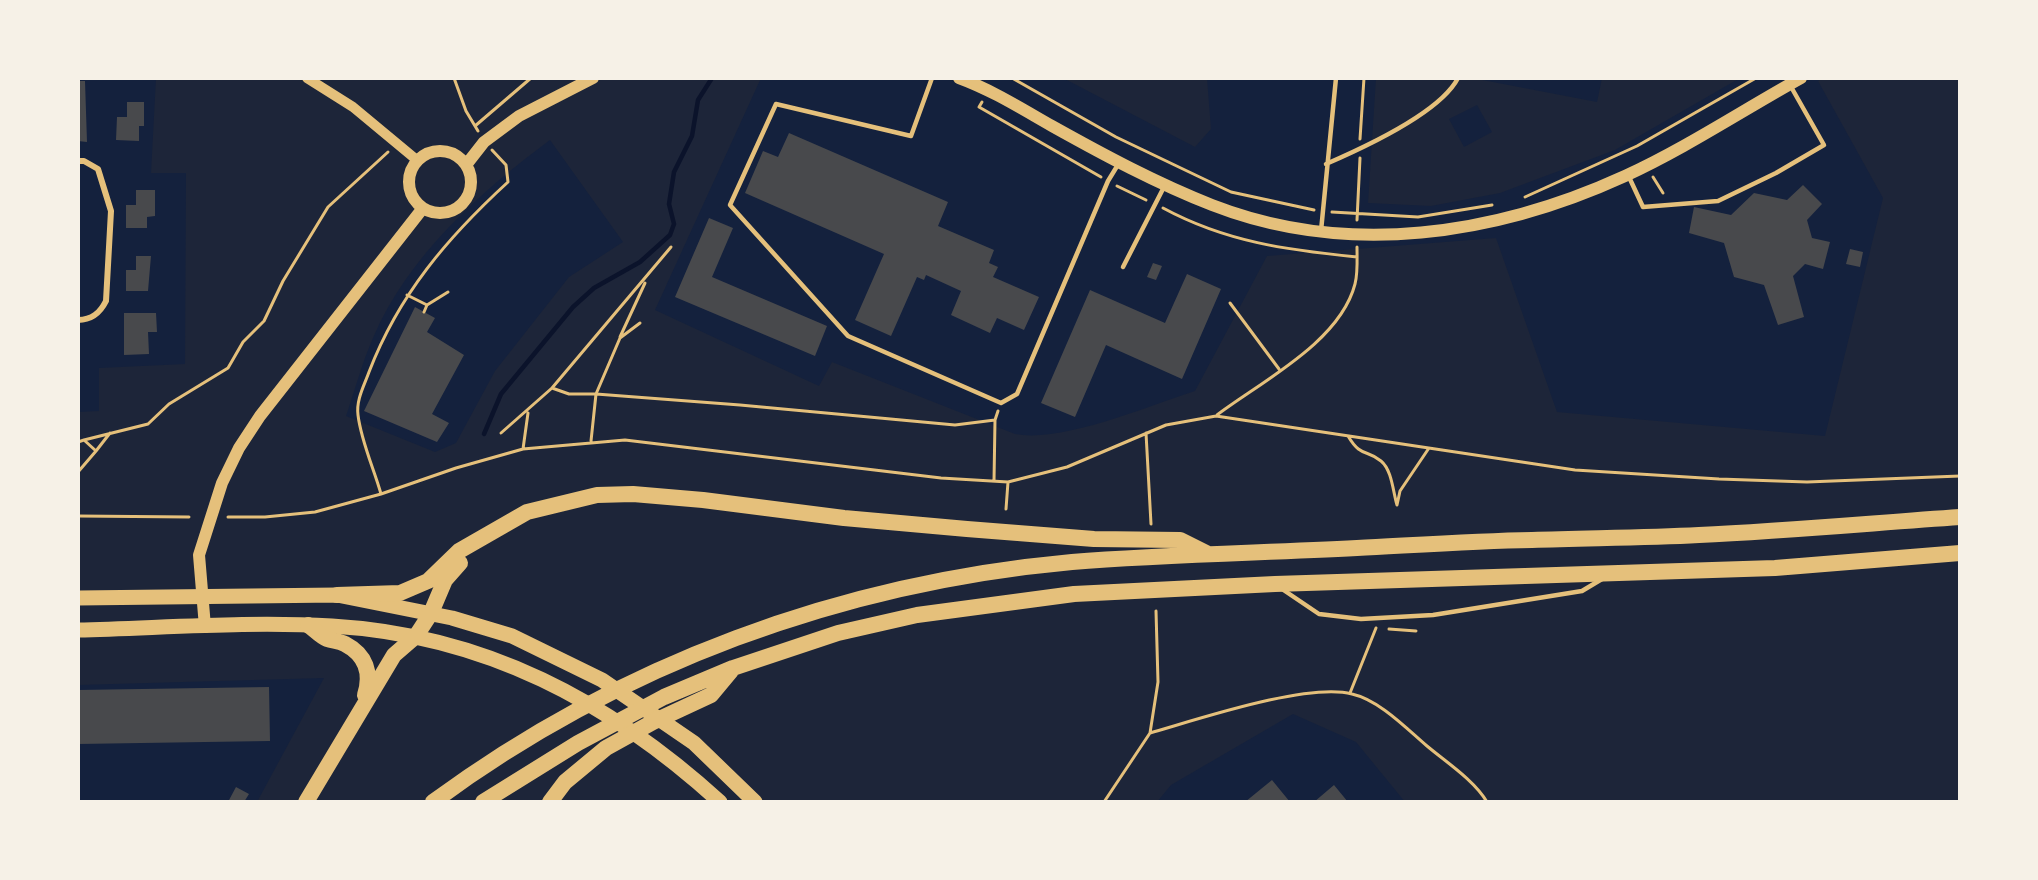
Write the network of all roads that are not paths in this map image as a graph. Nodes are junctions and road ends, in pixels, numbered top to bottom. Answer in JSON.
{"nodes":[{"id":1,"x":307,"y":78,"type":"edge"},
{"id":2,"x":590,"y":78,"type":"edge"},
{"id":3,"x":932,"y":78,"type":"edge"},
{"id":4,"x":958,"y":78,"type":"edge"},
{"id":5,"x":1335,"y":78,"type":"edge"},
{"id":6,"x":1458,"y":78,"type":"edge"},
{"id":7,"x":1801,"y":78,"type":"edge"},
{"id":8,"x":1790,"y":84,"type":"junction"},
{"id":9,"x":78,"y":161,"type":"edge"},
{"id":10,"x":418,"y":161,"type":"junction"},
{"id":11,"x":1119,"y":163,"type":"junction"},
{"id":12,"x":1326,"y":164,"type":"junction"},
{"id":13,"x":466,"y":165,"type":"junction"},
{"id":14,"x":1627,"y":175,"type":"junction"},
{"id":15,"x":1165,"y":185,"type":"junction"},
{"id":16,"x":423,"y":208,"type":"junction"},
{"id":17,"x":1321,"y":231,"type":"junction"},
{"id":18,"x":1124,"y":267,"type":"dead end"},
{"id":19,"x":78,"y":320,"type":"edge"},
{"id":20,"x":1960,"y":517,"type":"edge"},
{"id":21,"x":478,"y":542,"type":"junction"},
{"id":22,"x":1960,"y":553,"type":"edge"},
{"id":23,"x":1209,"y":554,"type":"junction"},
{"id":24,"x":1610,"y":575,"type":"junction"},
{"id":25,"x":1275,"y":584,"type":"junction"},
{"id":26,"x":337,"y":595,"type":"junction"},
{"id":27,"x":202,"y":596,"type":"junction"},
{"id":28,"x":78,"y":598,"type":"edge"},
{"id":29,"x":430,"y":613,"type":"junction"},
{"id":30,"x":308,"y":625,"type":"junction"},
{"id":31,"x":205,"y":627,"type":"junction"},
{"id":32,"x":78,"y":630,"type":"edge"},
{"id":33,"x":416,"y":636,"type":"junction"},
{"id":34,"x":733,"y":668,"type":"junction"},
{"id":35,"x":359,"y":713,"type":"junction"},
{"id":36,"x":306,"y":802,"type":"edge"},
{"id":37,"x":434,"y":802,"type":"edge"},
{"id":38,"x":483,"y":802,"type":"edge"},
{"id":39,"x":550,"y":802,"type":"edge"},
{"id":40,"x":720,"y":802,"type":"edge"},
{"id":41,"x":755,"y":802,"type":"edge"}],
"edges":[{"from":1,"to":10,"type":"street"},
{"from":2,"to":13,"type":"main road"},
{"from":3,"to":11,"type":"lane"},
{"from":4,"to":11,"type":"main road"},
{"from":5,"to":12,"type":"lane"},
{"from":6,"to":12,"type":"lane"},
{"from":7,"to":8,"type":"main road"},
{"from":8,"to":14,"type":"main road"},
{"from":8,"to":14,"type":"lane"},
{"from":9,"to":19,"type":"street"},
{"from":10,"to":13,"type":"main road"},
{"from":10,"to":16,"type":"main road"},
{"from":11,"to":15,"type":"main road"},
{"from":12,"to":17,"type":"lane"},
{"from":13,"to":16,"type":"main road"},
{"from":14,"to":17,"type":"main road"},
{"from":15,"to":17,"type":"main road"},
{"from":15,"to":18,"type":"lane"},
{"from":16,"to":27,"type":"main road"},
{"from":20,"to":23,"type":"highway"},
{"from":21,"to":23,"type":"highway"},
{"from":21,"to":26,"type":"highway"},
{"from":21,"to":29,"type":"highway"},
{"from":22,"to":24,"type":"highway"},
{"from":23,"to":37,"type":"highway"},
{"from":24,"to":25,"type":"highway"},
{"from":24,"to":25,"type":"lane"},
{"from":25,"to":34,"type":"highway"},
{"from":26,"to":27,"type":"main road"},
{"from":26,"to":29,"type":"main road"},
{"from":27,"to":28,"type":"main road"},
{"from":27,"to":31,"type":"main road"},
{"from":29,"to":33,"type":"highway"},
{"from":29,"to":41,"type":"main road"},
{"from":30,"to":31,"type":"main road"},
{"from":30,"to":33,"type":"main road"},
{"from":30,"to":35,"type":"highway"},
{"from":31,"to":32,"type":"main road"},
{"from":33,"to":35,"type":"highway"},
{"from":33,"to":40,"type":"main road"},
{"from":34,"to":38,"type":"highway"},
{"from":34,"to":39,"type":"highway"},
{"from":35,"to":36,"type":"highway"}]}
